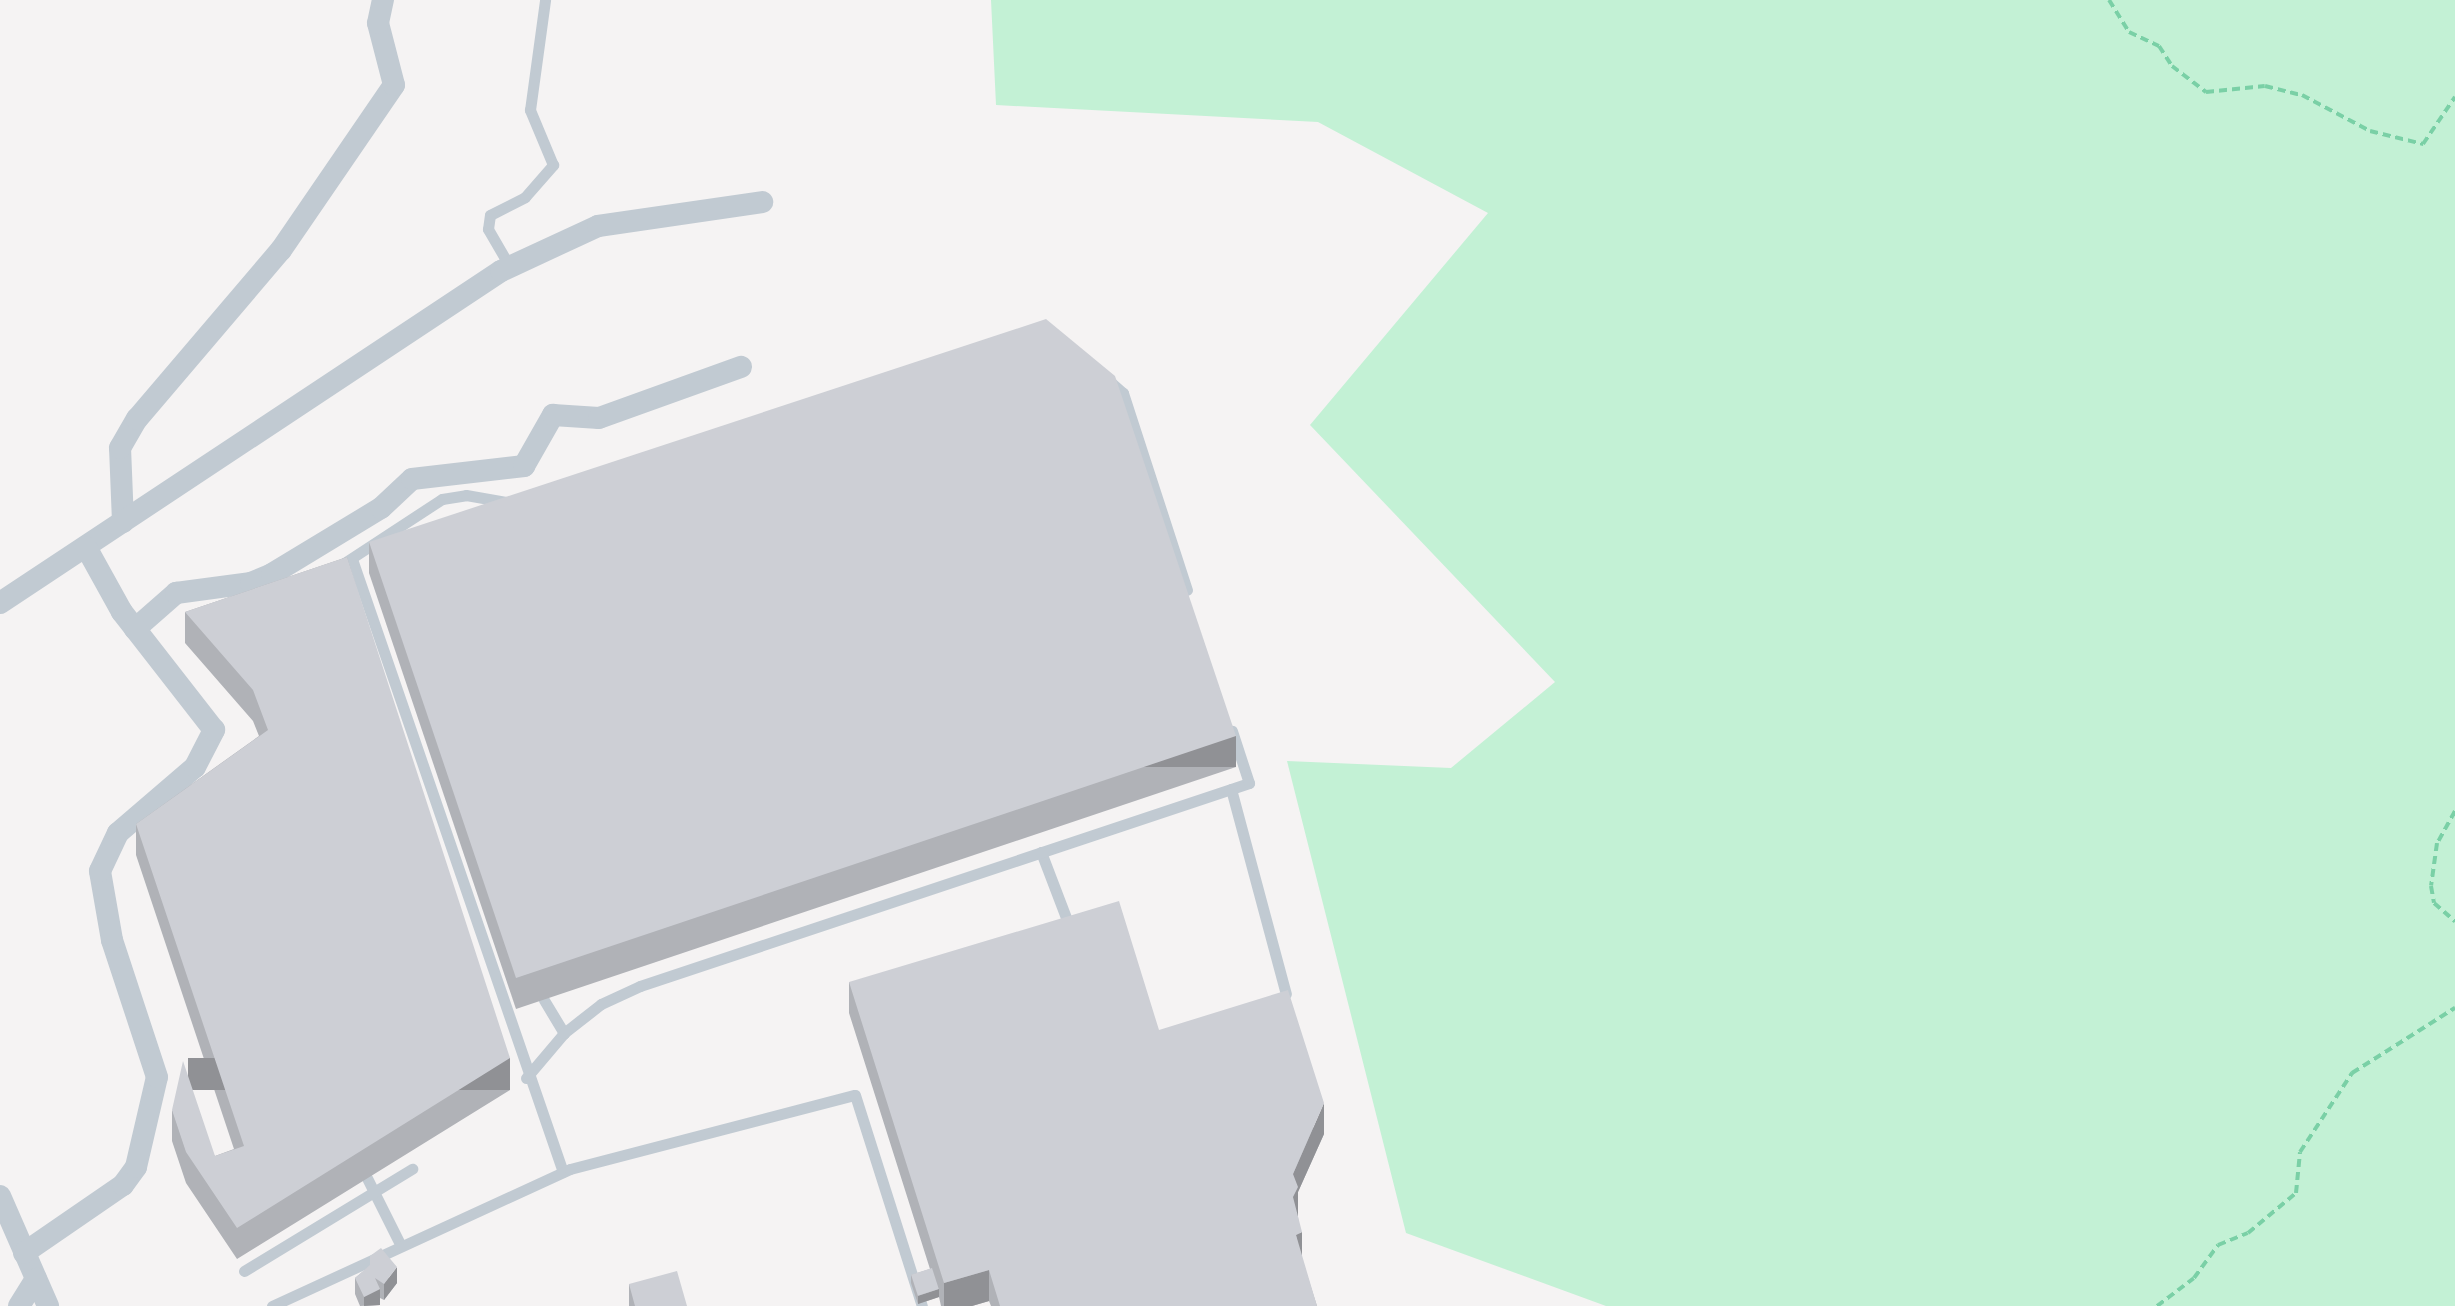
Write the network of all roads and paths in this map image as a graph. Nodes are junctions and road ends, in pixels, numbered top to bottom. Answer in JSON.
{"nodes":[{"id":1,"x":383,"y":0,"type":"edge"},
{"id":2,"x":544,"y":0,"type":"edge"},
{"id":3,"x":2109,"y":0,"type":"edge"},
{"id":4,"x":2455,"y":97,"type":"edge"},
{"id":5,"x":762,"y":202,"type":"dead end"},
{"id":6,"x":510,"y":266,"type":"junction"},
{"id":7,"x":741,"y":367,"type":"dead end"},
{"id":8,"x":1094,"y":368,"type":"edge"},
{"id":9,"x":526,"y":508,"type":"edge"},
{"id":10,"x":123,"y":522,"type":"junction"},
{"id":11,"x":86,"y":547,"type":"junction"},
{"id":12,"x":352,"y":559,"type":"junction"},
{"id":13,"x":324,"y":575,"type":"edge"},
{"id":14,"x":1189,"y":597,"type":"edge"},
{"id":15,"x":0,"y":603,"type":"edge"},
{"id":16,"x":135,"y":629,"type":"junction"},
{"id":17,"x":1225,"y":709,"type":"edge"},
{"id":18,"x":1232,"y":789,"type":"junction"},
{"id":19,"x":2455,"y":811,"type":"edge"},
{"id":20,"x":1041,"y":852,"type":"junction"},
{"id":21,"x":2455,"y":920,"type":"edge"},
{"id":22,"x":1076,"y":945,"type":"edge"},
{"id":23,"x":1286,"y":994,"type":"edge"},
{"id":24,"x":544,"y":1000,"type":"dead end"},
{"id":25,"x":2455,"y":1008,"type":"edge"},
{"id":26,"x":564,"y":1033,"type":"junction"},
{"id":27,"x":526,"y":1078,"type":"junction"},
{"id":28,"x":412,"y":1169,"type":"dead end"},
{"id":29,"x":563,"y":1172,"type":"junction"},
{"id":30,"x":367,"y":1178,"type":"dead end"},
{"id":31,"x":374,"y":1192,"type":"junction"},
{"id":32,"x":0,"y":1196,"type":"edge"},
{"id":33,"x":400,"y":1244,"type":"junction"},
{"id":34,"x":24,"y":1252,"type":"junction"},
{"id":35,"x":244,"y":1272,"type":"dead end"},
{"id":36,"x":36,"y":1279,"type":"junction"},
{"id":37,"x":18,"y":1306,"type":"edge"},
{"id":38,"x":48,"y":1306,"type":"edge"},
{"id":39,"x":272,"y":1306,"type":"edge"},
{"id":40,"x":922,"y":1306,"type":"edge"},
{"id":41,"x":2157,"y":1306,"type":"edge"}],
"edges":[{"from":1,"to":10,"type":"street"},
{"from":2,"to":6,"type":"lane"},
{"from":3,"to":4,"type":"path"},
{"from":5,"to":6,"type":"street"},
{"from":6,"to":10,"type":"street"},
{"from":7,"to":16,"type":"street"},
{"from":8,"to":14,"type":"lane"},
{"from":9,"to":12,"type":"lane"},
{"from":10,"to":11,"type":"street"},
{"from":11,"to":15,"type":"street"},
{"from":11,"to":16,"type":"street"},
{"from":12,"to":13,"type":"lane"},
{"from":12,"to":27,"type":"lane"},
{"from":16,"to":34,"type":"street"},
{"from":17,"to":18,"type":"lane"},
{"from":18,"to":20,"type":"lane"},
{"from":18,"to":23,"type":"lane"},
{"from":19,"to":21,"type":"path"},
{"from":20,"to":22,"type":"lane"},
{"from":20,"to":26,"type":"lane"},
{"from":24,"to":26,"type":"lane"},
{"from":25,"to":41,"type":"path"},
{"from":26,"to":27,"type":"lane"},
{"from":27,"to":29,"type":"lane"},
{"from":28,"to":31,"type":"lane"},
{"from":29,"to":33,"type":"lane"},
{"from":29,"to":40,"type":"lane"},
{"from":30,"to":31,"type":"lane"},
{"from":31,"to":33,"type":"lane"},
{"from":31,"to":35,"type":"lane"},
{"from":32,"to":34,"type":"street"},
{"from":33,"to":39,"type":"lane"},
{"from":34,"to":36,"type":"street"},
{"from":36,"to":37,"type":"street"},
{"from":36,"to":38,"type":"street"}]}
